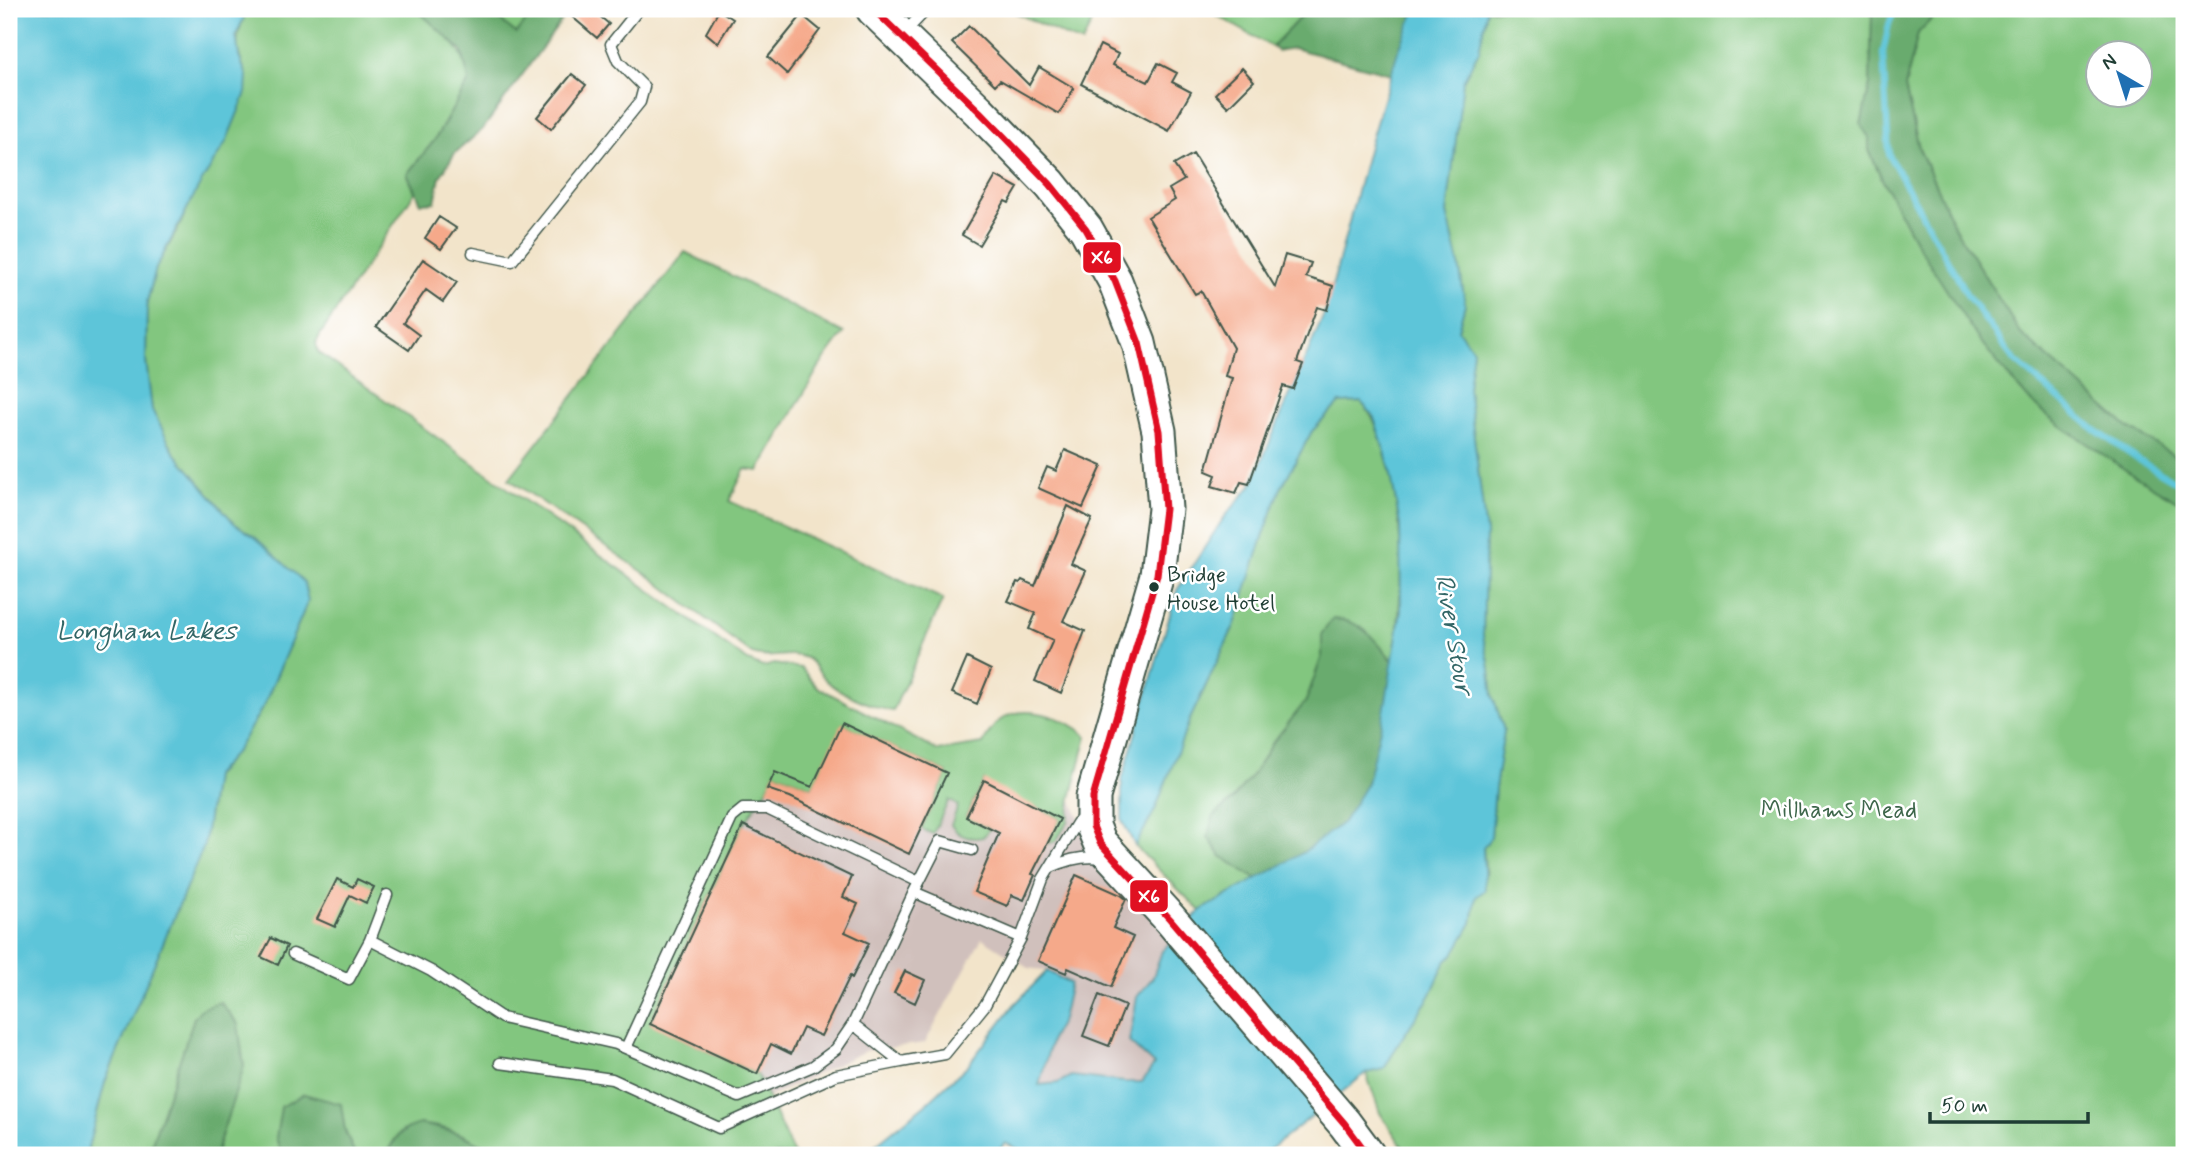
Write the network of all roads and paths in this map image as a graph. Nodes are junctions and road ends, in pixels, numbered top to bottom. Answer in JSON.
{"nodes":[{"id":1,"x":639,"y":9,"type":"edge"},
{"id":2,"x":873,"y":9,"type":"edge"},
{"id":3,"x":927,"y":9,"type":"edge"},
{"id":4,"x":901,"y":36,"type":"junction"},
{"id":5,"x":473,"y":253,"type":"dead end"},
{"id":6,"x":1093,"y":808,"type":"junction"},
{"id":7,"x":972,"y":850,"type":"dead end"},
{"id":8,"x":1115,"y":860,"type":"junction"},
{"id":9,"x":1051,"y":867,"type":"junction"},
{"id":10,"x":919,"y":882,"type":"junction"},
{"id":11,"x":914,"y":892,"type":"junction"},
{"id":12,"x":387,"y":895,"type":"dead end"},
{"id":13,"x":1021,"y":939,"type":"junction"},
{"id":14,"x":370,"y":940,"type":"junction"},
{"id":15,"x":293,"y":954,"type":"dead end"},
{"id":16,"x":853,"y":1024,"type":"junction"},
{"id":17,"x":626,"y":1048,"type":"junction"},
{"id":18,"x":901,"y":1062,"type":"junction"},
{"id":19,"x":500,"y":1063,"type":"dead end"},
{"id":20,"x":1368,"y":1155,"type":"edge"}],
"edges":[{"from":1,"to":5,"type":"lane"},
{"from":2,"to":4,"type":"highway"},
{"from":3,"to":4,"type":"lane"},
{"from":4,"to":6,"type":"highway"},
{"from":6,"to":8,"type":"highway"},
{"from":6,"to":9,"type":"lane"},
{"from":7,"to":10,"type":"lane"},
{"from":8,"to":9,"type":"lane"},
{"from":8,"to":20,"type":"highway"},
{"from":9,"to":13,"type":"lane"},
{"from":10,"to":11,"type":"lane"},
{"from":10,"to":17,"type":"lane"},
{"from":11,"to":13,"type":"lane"},
{"from":11,"to":16,"type":"lane"},
{"from":12,"to":14,"type":"lane"},
{"from":13,"to":18,"type":"lane"},
{"from":14,"to":15,"type":"lane"},
{"from":14,"to":17,"type":"lane"},
{"from":16,"to":17,"type":"lane"},
{"from":16,"to":18,"type":"lane"},
{"from":18,"to":19,"type":"lane"}]}
